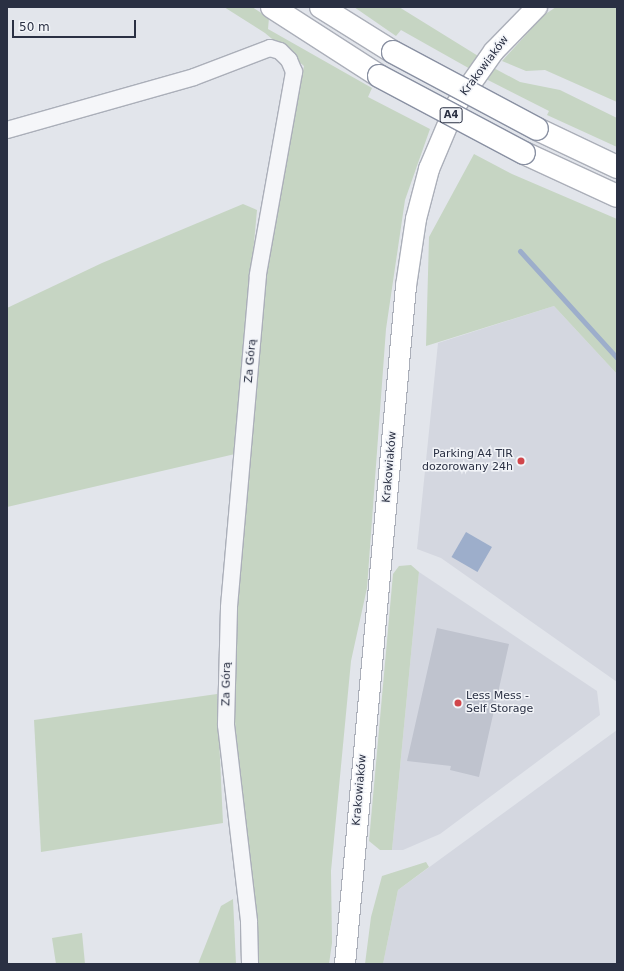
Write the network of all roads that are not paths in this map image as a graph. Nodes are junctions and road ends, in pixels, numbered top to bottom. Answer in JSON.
{"nodes":[{"id":1,"x":272,"y":7,"type":"edge"},
{"id":2,"x":321,"y":7,"type":"edge"},
{"id":3,"x":537,"y":7,"type":"edge"},
{"id":4,"x":7,"y":130,"type":"edge"},
{"id":5,"x":617,"y":167,"type":"edge"},
{"id":6,"x":617,"y":196,"type":"edge"},
{"id":7,"x":250,"y":964,"type":"edge"},
{"id":8,"x":345,"y":964,"type":"edge"}],
"edges":[{"from":1,"to":6,"type":"highway","number":"A4","bridge":true},
{"from":2,"to":5,"type":"highway","number":"A4","bridge":true},
{"from":3,"to":8,"type":"main road","name":"Krakowiaków"},
{"from":4,"to":7,"type":"street","name":"Za Górą"}]}
